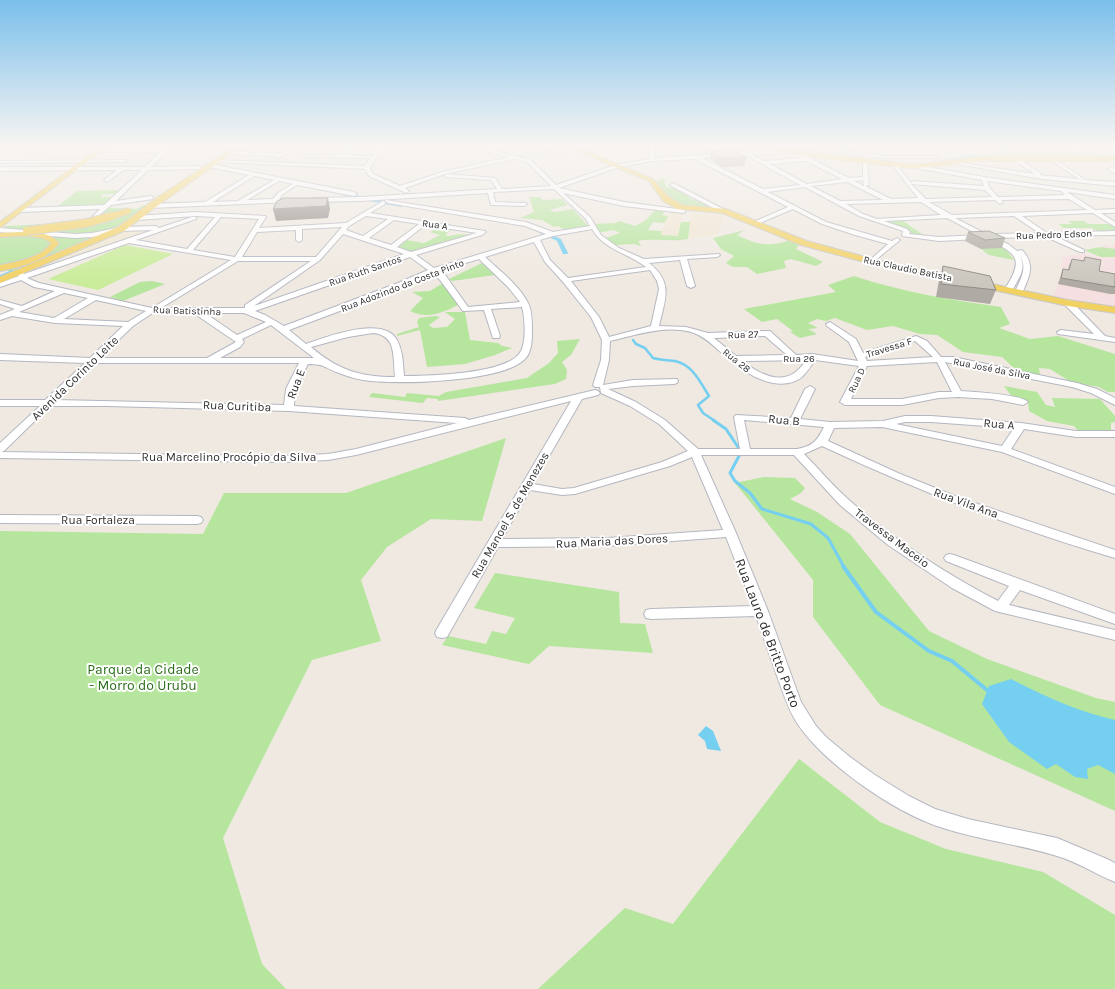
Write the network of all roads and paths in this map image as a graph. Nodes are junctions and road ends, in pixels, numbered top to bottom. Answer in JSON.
{"nodes":[{"id":1,"x":46,"y":191,"type":"edge"},
{"id":2,"x":123,"y":191,"type":"edge"},
{"id":3,"x":168,"y":191,"type":"edge"},
{"id":4,"x":226,"y":191,"type":"edge"},
{"id":5,"x":258,"y":191,"type":"edge"},
{"id":6,"x":284,"y":191,"type":"edge"},
{"id":7,"x":327,"y":191,"type":"edge"},
{"id":8,"x":340,"y":191,"type":"edge"},
{"id":9,"x":406,"y":191,"type":"edge"},
{"id":10,"x":472,"y":191,"type":"edge"},
{"id":11,"x":490,"y":191,"type":"edge"},
{"id":12,"x":559,"y":191,"type":"edge"},
{"id":13,"x":569,"y":191,"type":"edge"},
{"id":14,"x":654,"y":191,"type":"edge"},
{"id":15,"x":660,"y":191,"type":"edge"},
{"id":16,"x":685,"y":191,"type":"edge"},
{"id":17,"x":763,"y":191,"type":"edge"},
{"id":18,"x":815,"y":191,"type":"edge"},
{"id":19,"x":871,"y":191,"type":"edge"},
{"id":20,"x":917,"y":191,"type":"edge"},
{"id":21,"x":919,"y":191,"type":"edge"},
{"id":22,"x":990,"y":191,"type":"edge"},
{"id":23,"x":1062,"y":191,"type":"edge"},
{"id":24,"x":1069,"y":191,"type":"edge"},
{"id":25,"x":414,"y":195,"type":"junction"},
{"id":26,"x":1070,"y":196,"type":"junction"},
{"id":27,"x":1115,"y":197,"type":"edge"},
{"id":28,"x":372,"y":198,"type":"junction"},
{"id":29,"x":362,"y":199,"type":"junction"},
{"id":30,"x":996,"y":199,"type":"junction"},
{"id":31,"x":298,"y":200,"type":"edge"},
{"id":32,"x":306,"y":200,"type":"edge"},
{"id":33,"x":926,"y":200,"type":"junction"},
{"id":34,"x":274,"y":201,"type":"junction"},
{"id":35,"x":151,"y":202,"type":"junction"},
{"id":36,"x":240,"y":202,"type":"junction"},
{"id":37,"x":890,"y":202,"type":"junction"},
{"id":38,"x":207,"y":203,"type":"junction"},
{"id":39,"x":383,"y":203,"type":"junction"},
{"id":40,"x":835,"y":203,"type":"junction"},
{"id":41,"x":524,"y":204,"type":"dead end"},
{"id":42,"x":108,"y":205,"type":"junction"},
{"id":43,"x":793,"y":207,"type":"junction"},
{"id":44,"x":20,"y":210,"type":"junction"},
{"id":45,"x":683,"y":211,"type":"junction"},
{"id":46,"x":1115,"y":211,"type":"edge"},
{"id":47,"x":1094,"y":212,"type":"junction"},
{"id":48,"x":726,"y":213,"type":"junction"},
{"id":49,"x":364,"y":214,"type":"junction"},
{"id":50,"x":947,"y":214,"type":"junction"},
{"id":51,"x":1015,"y":214,"type":"junction"},
{"id":52,"x":204,"y":215,"type":"junction"},
{"id":53,"x":219,"y":216,"type":"junction"},
{"id":54,"x":95,"y":217,"type":"dead end"},
{"id":55,"x":136,"y":218,"type":"junction"},
{"id":56,"x":394,"y":218,"type":"junction"},
{"id":57,"x":899,"y":218,"type":"junction"},
{"id":58,"x":869,"y":219,"type":"junction"},
{"id":59,"x":424,"y":223,"type":"junction"},
{"id":60,"x":753,"y":224,"type":"junction"},
{"id":61,"x":347,"y":225,"type":"junction"},
{"id":62,"x":1115,"y":225,"type":"edge"},
{"id":63,"x":0,"y":226,"type":"edge"},
{"id":64,"x":911,"y":226,"type":"dead end"},
{"id":65,"x":299,"y":227,"type":"junction"},
{"id":66,"x":592,"y":227,"type":"junction"},
{"id":67,"x":165,"y":228,"type":"junction"},
{"id":68,"x":120,"y":229,"type":"junction"},
{"id":69,"x":256,"y":230,"type":"junction"},
{"id":70,"x":917,"y":230,"type":"dead end"},
{"id":71,"x":0,"y":231,"type":"edge"},
{"id":72,"x":341,"y":231,"type":"junction"},
{"id":73,"x":483,"y":232,"type":"joint"},
{"id":74,"x":1115,"y":232,"type":"edge"},
{"id":75,"x":27,"y":233,"type":"junction"},
{"id":76,"x":1045,"y":234,"type":"junction"},
{"id":77,"x":0,"y":235,"type":"edge"},
{"id":78,"x":549,"y":235,"type":"junction"},
{"id":79,"x":904,"y":235,"type":"junction"},
{"id":80,"x":365,"y":238,"type":"junction"},
{"id":81,"x":930,"y":238,"type":"junction"},
{"id":82,"x":536,"y":239,"type":"junction"},
{"id":83,"x":995,"y":239,"type":"junction"},
{"id":84,"x":299,"y":240,"type":"dead end"},
{"id":85,"x":130,"y":241,"type":"junction"},
{"id":86,"x":892,"y":243,"type":"junction"},
{"id":87,"x":393,"y":247,"type":"junction"},
{"id":88,"x":188,"y":251,"type":"junction"},
{"id":89,"x":1082,"y":251,"type":"dead end"},
{"id":90,"x":411,"y":254,"type":"junction"},
{"id":91,"x":717,"y":255,"type":"dead end"},
{"id":92,"x":480,"y":256,"type":"junction"},
{"id":93,"x":237,"y":259,"type":"junction"},
{"id":94,"x":318,"y":259,"type":"junction"},
{"id":95,"x":683,"y":259,"type":"junction"},
{"id":96,"x":643,"y":261,"type":"junction"},
{"id":97,"x":872,"y":261,"type":"junction"},
{"id":98,"x":0,"y":268,"type":"edge"},
{"id":99,"x":652,"y":268,"type":"junction"},
{"id":100,"x":19,"y":271,"type":"junction"},
{"id":101,"x":433,"y":271,"type":"junction"},
{"id":102,"x":0,"y":272,"type":"edge"},
{"id":103,"x":0,"y":275,"type":"edge"},
{"id":104,"x":0,"y":280,"type":"edge"},
{"id":105,"x":566,"y":280,"type":"junction"},
{"id":106,"x":0,"y":285,"type":"edge"},
{"id":107,"x":691,"y":286,"type":"dead end"},
{"id":108,"x":64,"y":290,"type":"junction"},
{"id":109,"x":1008,"y":290,"type":"junction"},
{"id":110,"x":1019,"y":292,"type":"junction"},
{"id":111,"x":95,"y":297,"type":"junction"},
{"id":112,"x":0,"y":302,"type":"edge"},
{"id":113,"x":1068,"y":303,"type":"junction"},
{"id":114,"x":524,"y":304,"type":"junction"},
{"id":115,"x":21,"y":308,"type":"junction"},
{"id":116,"x":488,"y":308,"type":"junction"},
{"id":117,"x":152,"y":310,"type":"junction"},
{"id":118,"x":1115,"y":310,"type":"edge"},
{"id":119,"x":196,"y":311,"type":"junction"},
{"id":120,"x":245,"y":311,"type":"junction"},
{"id":121,"x":10,"y":313,"type":"junction"},
{"id":122,"x":0,"y":318,"type":"edge"},
{"id":123,"x":55,"y":321,"type":"junction"},
{"id":124,"x":271,"y":322,"type":"junction"},
{"id":125,"x":130,"y":324,"type":"junction"},
{"id":126,"x":830,"y":324,"type":"dead end"},
{"id":127,"x":655,"y":328,"type":"junction"},
{"id":128,"x":282,"y":329,"type":"junction"},
{"id":129,"x":1062,"y":332,"type":"dead end"},
{"id":130,"x":496,"y":336,"type":"dead end"},
{"id":131,"x":706,"y":336,"type":"junction"},
{"id":132,"x":237,"y":338,"type":"junction"},
{"id":133,"x":1102,"y":338,"type":"junction"},
{"id":134,"x":606,"y":340,"type":"junction"},
{"id":135,"x":1115,"y":340,"type":"edge"},
{"id":136,"x":304,"y":347,"type":"junction"},
{"id":137,"x":0,"y":357,"type":"edge"},
{"id":138,"x":812,"y":357,"type":"junction"},
{"id":139,"x":795,"y":358,"type":"junction"},
{"id":140,"x":733,"y":359,"type":"junction"},
{"id":141,"x":940,"y":359,"type":"junction"},
{"id":142,"x":94,"y":360,"type":"junction"},
{"id":143,"x":863,"y":360,"type":"junction"},
{"id":144,"x":208,"y":361,"type":"junction"},
{"id":145,"x":305,"y":361,"type":"junction"},
{"id":146,"x":324,"y":361,"type":"junction"},
{"id":147,"x":400,"y":379,"type":"junction"},
{"id":148,"x":674,"y":381,"type":"dead end"},
{"id":149,"x":600,"y":389,"type":"junction"},
{"id":150,"x":810,"y":389,"type":"dead end"},
{"id":151,"x":958,"y":394,"type":"junction"},
{"id":152,"x":578,"y":397,"type":"junction"},
{"id":153,"x":48,"y":402,"type":"junction"},
{"id":154,"x":902,"y":402,"type":"junction"},
{"id":155,"x":1023,"y":402,"type":"dead end"},
{"id":156,"x":1115,"y":402,"type":"edge"},
{"id":157,"x":0,"y":403,"type":"edge"},
{"id":158,"x":289,"y":408,"type":"junction"},
{"id":159,"x":931,"y":419,"type":"junction"},
{"id":160,"x":905,"y":420,"type":"junction"},
{"id":161,"x":794,"y":421,"type":"junction"},
{"id":162,"x":474,"y":422,"type":"junction"},
{"id":163,"x":882,"y":424,"type":"junction"},
{"id":164,"x":830,"y":425,"type":"junction"},
{"id":165,"x":1021,"y":426,"type":"junction"},
{"id":166,"x":1115,"y":434,"type":"edge"},
{"id":167,"x":934,"y":435,"type":"junction"},
{"id":168,"x":822,"y":442,"type":"junction"},
{"id":169,"x":0,"y":449,"type":"edge"},
{"id":170,"x":1004,"y":450,"type":"junction"},
{"id":171,"x":695,"y":452,"type":"junction"},
{"id":172,"x":746,"y":452,"type":"junction"},
{"id":173,"x":797,"y":452,"type":"junction"},
{"id":174,"x":0,"y":455,"type":"edge"},
{"id":175,"x":526,"y":486,"type":"junction"},
{"id":176,"x":1115,"y":491,"type":"edge"},
{"id":177,"x":0,"y":519,"type":"edge"},
{"id":178,"x":197,"y":520,"type":"dead end"},
{"id":179,"x":730,"y":533,"type":"junction"},
{"id":180,"x":493,"y":543,"type":"junction"},
{"id":181,"x":1115,"y":554,"type":"edge"},
{"id":182,"x":950,"y":558,"type":"dead end"},
{"id":183,"x":1017,"y":584,"type":"junction"},
{"id":184,"x":1000,"y":608,"type":"junction"},
{"id":185,"x":761,"y":611,"type":"junction"},
{"id":186,"x":651,"y":614,"type":"dead end"},
{"id":187,"x":1115,"y":619,"type":"edge"},
{"id":188,"x":442,"y":633,"type":"dead end"},
{"id":189,"x":1114,"y":635,"type":"edge"},
{"id":190,"x":1115,"y":874,"type":"edge"}],
"edges":[{"from":1,"to":44,"type":"main road"},
{"from":2,"to":42,"type":"street"},
{"from":3,"to":35,"type":"main road"},
{"from":4,"to":38,"type":"street"},
{"from":5,"to":36,"type":"street"},
{"from":6,"to":34,"type":"street"},
{"from":7,"to":29,"type":"street"},
{"from":8,"to":28,"type":"street"},
{"from":9,"to":25,"type":"street"},
{"from":10,"to":25,"type":"street"},
{"from":11,"to":41,"type":"street"},
{"from":12,"to":66,"type":"street"},
{"from":13,"to":45,"type":"street"},
{"from":14,"to":45,"type":"main road"},
{"from":15,"to":48,"type":"main road"},
{"from":16,"to":48,"type":"street","name":"Rua Claudio Batista"},
{"from":17,"to":43,"type":"street"},
{"from":18,"to":40,"type":"street"},
{"from":19,"to":37,"type":"street"},
{"from":20,"to":33,"type":"street"},
{"from":21,"to":33,"type":"street"},
{"from":22,"to":30,"type":"street"},
{"from":23,"to":26,"type":"street"},
{"from":24,"to":27,"type":"street"},
{"from":25,"to":28,"type":"street"},
{"from":26,"to":30,"type":"street"},
{"from":26,"to":47,"type":"street"},
{"from":28,"to":29,"type":"street"},
{"from":28,"to":78,"type":"street"},
{"from":29,"to":32,"type":"street"},
{"from":29,"to":39,"type":"street"},
{"from":30,"to":33,"type":"street"},
{"from":30,"to":51,"type":"street"},
{"from":31,"to":34,"type":"street"},
{"from":33,"to":37,"type":"street"},
{"from":33,"to":50,"type":"street"},
{"from":34,"to":36,"type":"street"},
{"from":35,"to":38,"type":"street"},
{"from":35,"to":42,"type":"street"},
{"from":35,"to":55,"type":"main road"},
{"from":35,"to":75,"type":"main road","bridge":true},
{"from":36,"to":38,"type":"street"},
{"from":36,"to":52,"type":"street"},
{"from":37,"to":40,"type":"street"},
{"from":39,"to":49,"type":"street"},
{"from":39,"to":78,"type":"street"},
{"from":40,"to":58,"type":"street"},
{"from":42,"to":44,"type":"street"},
{"from":42,"to":54,"type":"street"},
{"from":43,"to":60,"type":"street"},
{"from":43,"to":86,"type":"street"},
{"from":44,"to":63,"type":"main road"},
{"from":45,"to":48,"type":"main road"},
{"from":46,"to":47,"type":"street"},
{"from":47,"to":51,"type":"street"},
{"from":47,"to":62,"type":"street"},
{"from":48,"to":60,"type":"main road","name":"Rua Claudio Batista"},
{"from":49,"to":56,"type":"street","name":"Rua A"},
{"from":49,"to":61,"type":"street"},
{"from":50,"to":51,"type":"street"},
{"from":50,"to":57,"type":"street"},
{"from":50,"to":83,"type":"street"},
{"from":51,"to":76,"type":"street"},
{"from":52,"to":53,"type":"street"},
{"from":52,"to":55,"type":"street"},
{"from":52,"to":67,"type":"street"},
{"from":53,"to":69,"type":"street"},
{"from":53,"to":88,"type":"street"},
{"from":55,"to":68,"type":"main road"},
{"from":56,"to":59,"type":"street","name":"Rua A"},
{"from":56,"to":80,"type":"street"},
{"from":57,"to":58,"type":"street"},
{"from":57,"to":64,"type":"street"},
{"from":58,"to":79,"type":"street"},
{"from":59,"to":73,"type":"street","name":"Rua A"},
{"from":59,"to":87,"type":"street"},
{"from":60,"to":97,"type":"main road","name":"Rua Claudio Batista"},
{"from":61,"to":65,"type":"street"},
{"from":61,"to":72,"type":"street"},
{"from":65,"to":69,"type":"street"},
{"from":65,"to":84,"type":"street"},
{"from":66,"to":78,"type":"street","name":"Rua Adozindo da Costa Pinto"},
{"from":66,"to":96,"type":"street"},
{"from":67,"to":68,"type":"street"},
{"from":67,"to":85,"type":"street"},
{"from":68,"to":71,"type":"street"},
{"from":68,"to":100,"type":"main road"},
{"from":69,"to":93,"type":"street"},
{"from":70,"to":81,"type":"street"},
{"from":71,"to":75,"type":"main road"},
{"from":72,"to":80,"type":"street"},
{"from":72,"to":94,"type":"street"},
{"from":73,"to":90,"type":"street","name":"Rua Ruth Santos"},
{"from":74,"to":76,"type":"street","name":"Rua Pedro Edson"},
{"from":75,"to":77,"type":"main road"},
{"from":75,"to":100,"type":"main road"},
{"from":76,"to":83,"type":"street","name":"Rua Pedro Edson"},
{"from":76,"to":89,"type":"street"},
{"from":78,"to":82,"type":"street","name":"Rua Adozindo da Costa Pinto"},
{"from":79,"to":81,"type":"street","name":"Rua Pedro Edson"},
{"from":79,"to":86,"type":"street"},
{"from":80,"to":87,"type":"street"},
{"from":81,"to":83,"type":"street","name":"Rua Pedro Edson"},
{"from":82,"to":92,"type":"street","name":"Rua Adozindo da Costa Pinto"},
{"from":82,"to":105,"type":"street"},
{"from":83,"to":109,"type":"street"},
{"from":83,"to":110,"type":"street"},
{"from":85,"to":88,"type":"street"},
{"from":85,"to":100,"type":"street"},
{"from":86,"to":97,"type":"street"},
{"from":87,"to":90,"type":"street"},
{"from":88,"to":93,"type":"street"},
{"from":90,"to":101,"type":"street"},
{"from":90,"to":120,"type":"street","name":"Rua Ruth Santos"},
{"from":91,"to":95,"type":"street"},
{"from":92,"to":101,"type":"street","name":"Rua Adozindo da Costa Pinto"},
{"from":92,"to":114,"type":"street"},
{"from":93,"to":94,"type":"street"},
{"from":93,"to":117,"type":"street","name":"Avenida Corinto Leite"},
{"from":94,"to":120,"type":"street"},
{"from":95,"to":96,"type":"street"},
{"from":95,"to":107,"type":"street"},
{"from":96,"to":99,"type":"street"},
{"from":97,"to":109,"type":"main road","name":"Rua Claudio Batista"},
{"from":98,"to":100,"type":"main road"},
{"from":99,"to":105,"type":"street"},
{"from":99,"to":127,"type":"street"},
{"from":100,"to":102,"type":"main road"},
{"from":100,"to":103,"type":"main road"},
{"from":100,"to":104,"type":"main road"},
{"from":100,"to":106,"type":"street"},
{"from":100,"to":108,"type":"street","name":"Rua Batistinha"},
{"from":101,"to":116,"type":"street"},
{"from":101,"to":128,"type":"street","name":"Rua Adozindo da Costa Pinto"},
{"from":105,"to":134,"type":"street"},
{"from":108,"to":111,"type":"street","name":"Rua Batistinha"},
{"from":108,"to":115,"type":"street"},
{"from":109,"to":110,"type":"main road","name":"Rua Claudio Batista"},
{"from":110,"to":113,"type":"main road","name":"Rua Claudio Batista"},
{"from":111,"to":117,"type":"street","name":"Rua Batistinha"},
{"from":111,"to":123,"type":"street"},
{"from":112,"to":115,"type":"street"},
{"from":113,"to":118,"type":"main road","name":"Rua Claudio Batista"},
{"from":113,"to":133,"type":"street"},
{"from":114,"to":116,"type":"street"},
{"from":114,"to":147,"type":"street","name":"Rua Batistinha"},
{"from":115,"to":121,"type":"street"},
{"from":116,"to":130,"type":"street"},
{"from":117,"to":119,"type":"street","name":"Rua Batistinha"},
{"from":117,"to":125,"type":"street","name":"Avenida Corinto Leite"},
{"from":119,"to":120,"type":"street","name":"Rua Batistinha"},
{"from":119,"to":132,"type":"street"},
{"from":120,"to":124,"type":"street","name":"Rua Batistinha"},
{"from":121,"to":122,"type":"street"},
{"from":121,"to":123,"type":"street"},
{"from":123,"to":125,"type":"street"},
{"from":124,"to":128,"type":"street","name":"Rua Batistinha"},
{"from":124,"to":132,"type":"street"},
{"from":125,"to":142,"type":"street","name":"Avenida Corinto Leite"},
{"from":126,"to":143,"type":"street","name":"Rua D"},
{"from":127,"to":131,"type":"street","name":"Rua 28"},
{"from":127,"to":134,"type":"street","name":"Rua 28"},
{"from":128,"to":136,"type":"street","name":"Rua Batistinha"},
{"from":129,"to":133,"type":"street"},
{"from":131,"to":139,"type":"street","name":"Rua 27"},
{"from":131,"to":140,"type":"street","name":"Rua 28"},
{"from":132,"to":144,"type":"street"},
{"from":133,"to":135,"type":"street"},
{"from":134,"to":149,"type":"street"},
{"from":136,"to":146,"type":"street","name":"Rua Batistinha"},
{"from":136,"to":147,"type":"street"},
{"from":137,"to":142,"type":"street"},
{"from":138,"to":139,"type":"street","name":"Rua 26"},
{"from":138,"to":140,"type":"street","name":"Rua 28"},
{"from":138,"to":143,"type":"street","name":"Rua 26"},
{"from":139,"to":140,"type":"street","name":"Rua 26"},
{"from":141,"to":143,"type":"street","name":"Rua José da Silva"},
{"from":141,"to":143,"type":"street","name":"Travessa F"},
{"from":141,"to":151,"type":"street"},
{"from":141,"to":156,"type":"street","name":"Rua José da Silva"},
{"from":142,"to":144,"type":"street"},
{"from":142,"to":153,"type":"street","name":"Avenida Corinto Leite"},
{"from":143,"to":154,"type":"street","name":"Rua D"},
{"from":144,"to":145,"type":"street"},
{"from":145,"to":146,"type":"street"},
{"from":145,"to":158,"type":"street","name":"Rua E"},
{"from":146,"to":147,"type":"street","name":"Rua Batistinha"},
{"from":148,"to":149,"type":"street"},
{"from":149,"to":152,"type":"street","name":"Rua Marcelino Procópio da Silva"},
{"from":149,"to":171,"type":"street","name":"Rua Lauro de Britto Porto"},
{"from":150,"to":161,"type":"street"},
{"from":151,"to":154,"type":"street"},
{"from":151,"to":155,"type":"street"},
{"from":152,"to":162,"type":"street","name":"Rua Marcelino Procópio da Silva"},
{"from":152,"to":175,"type":"street","name":"Rua Manoel S. de Menezes"},
{"from":153,"to":157,"type":"street","name":"Rua Curitiba"},
{"from":153,"to":158,"type":"street","name":"Rua Curitiba"},
{"from":153,"to":169,"type":"street","name":"Avenida Corinto Leite"},
{"from":154,"to":160,"type":"street"},
{"from":158,"to":162,"type":"street","name":"Rua Curitiba"},
{"from":159,"to":160,"type":"street","name":"Rua A"},
{"from":159,"to":165,"type":"street","name":"Rua A"},
{"from":159,"to":167,"type":"street"},
{"from":160,"to":163,"type":"street","name":"Rua A"},
{"from":161,"to":164,"type":"street","name":"Rua B"},
{"from":161,"to":172,"type":"street","name":"Rua B"},
{"from":162,"to":174,"type":"street","name":"Rua Marcelino Procópio da Silva"},
{"from":163,"to":164,"type":"street","name":"Rua B"},
{"from":163,"to":167,"type":"street"},
{"from":164,"to":168,"type":"street"},
{"from":165,"to":166,"type":"street","name":"Rua A"},
{"from":165,"to":170,"type":"street"},
{"from":167,"to":170,"type":"street"},
{"from":168,"to":173,"type":"street"},
{"from":168,"to":181,"type":"street","name":"Rua Vila Ana"},
{"from":170,"to":176,"type":"street"},
{"from":171,"to":172,"type":"street"},
{"from":171,"to":175,"type":"street"},
{"from":171,"to":179,"type":"street","name":"Rua Lauro de Britto Porto"},
{"from":172,"to":173,"type":"street"},
{"from":173,"to":184,"type":"street","name":"Travessa Maceio"},
{"from":175,"to":180,"type":"street","name":"Rua Manoel S. de Menezes"},
{"from":177,"to":178,"type":"street","name":"Rua Fortaleza"},
{"from":179,"to":180,"type":"street","name":"Rua Maria das Dores"},
{"from":179,"to":185,"type":"street","name":"Rua Lauro de Britto Porto"},
{"from":180,"to":188,"type":"street","name":"Rua Manoel S. de Menezes"},
{"from":182,"to":183,"type":"street"},
{"from":183,"to":184,"type":"street"},
{"from":183,"to":187,"type":"street"},
{"from":184,"to":189,"type":"street","name":"Travessa Maceio"},
{"from":185,"to":186,"type":"street"},
{"from":185,"to":190,"type":"street","name":"Rua Lauro de Britto Porto"}]}
